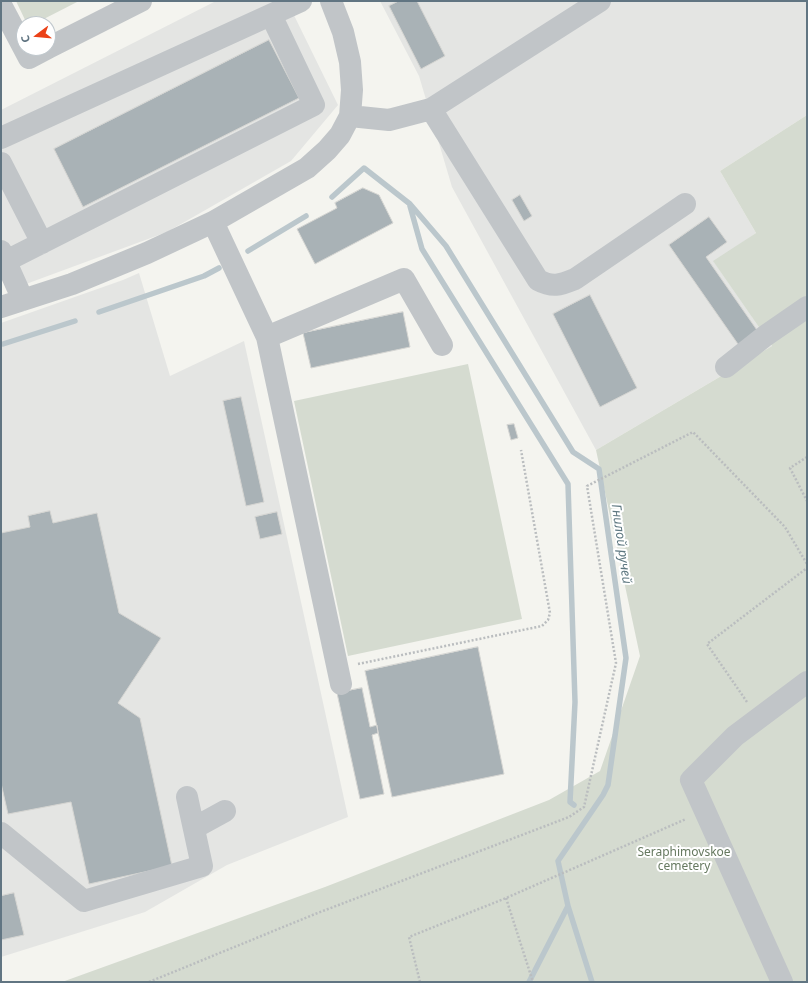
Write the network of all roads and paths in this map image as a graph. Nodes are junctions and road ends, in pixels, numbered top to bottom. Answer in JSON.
{"nodes":[{"id":1,"x":141,"y":1,"type":"edge"},
{"id":2,"x":302,"y":1,"type":"edge"},
{"id":3,"x":331,"y":1,"type":"edge"},
{"id":4,"x":600,"y":1,"type":"edge"},
{"id":5,"x":1,"y":6,"type":"edge"},
{"id":6,"x":271,"y":15,"type":"junction"},
{"id":7,"x":16,"y":34,"type":"edge"},
{"id":8,"x":56,"y":44,"type":"edge"},
{"id":9,"x":431,"y":109,"type":"junction"},
{"id":10,"x":350,"y":116,"type":"junction"},
{"id":11,"x":1,"y":138,"type":"edge"},
{"id":12,"x":1,"y":162,"type":"edge"},
{"id":13,"x":685,"y":204,"type":"dead end"},
{"id":14,"x":213,"y":222,"type":"junction"},
{"id":15,"x":42,"y":243,"type":"junction"},
{"id":16,"x":3,"y":256,"type":"edge"},
{"id":17,"x":23,"y":300,"type":"junction"},
{"id":18,"x":1,"y":307,"type":"edge"},
{"id":19,"x":807,"y":307,"type":"edge"},
{"id":20,"x":267,"y":337,"type":"junction"},
{"id":21,"x":442,"y":345,"type":"dead end"},
{"id":22,"x":726,"y":367,"type":"dead end"},
{"id":23,"x":521,"y":450,"type":"dead end"},
{"id":24,"x":807,"y":457,"type":"edge"},
{"id":25,"x":807,"y":501,"type":"edge"},
{"id":26,"x":807,"y":564,"type":"edge"},
{"id":27,"x":807,"y":568,"type":"edge"},
{"id":28,"x":339,"y":676,"type":"joint"},
{"id":29,"x":807,"y":682,"type":"edge"},
{"id":30,"x":758,"y":719,"type":"junction"},
{"id":31,"x":187,"y":797,"type":"dead end"},
{"id":32,"x":225,"y":811,"type":"dead end"},
{"id":33,"x":706,"y":811,"type":"junction"},
{"id":34,"x":194,"y":828,"type":"junction"},
{"id":35,"x":1,"y":833,"type":"edge"},
{"id":36,"x":506,"y":898,"type":"junction"},
{"id":37,"x":149,"y":982,"type":"edge"},
{"id":38,"x":420,"y":982,"type":"edge"},
{"id":39,"x":534,"y":982,"type":"edge"},
{"id":40,"x":782,"y":982,"type":"edge"}],
"edges":[{"from":1,"to":8,"type":"street"},
{"from":2,"to":6,"type":"street"},
{"from":3,"to":10,"type":"street"},
{"from":4,"to":9,"type":"street"},
{"from":5,"to":7,"type":"street"},
{"from":6,"to":11,"type":"street"},
{"from":6,"to":15,"type":"street"},
{"from":9,"to":10,"type":"street"},
{"from":9,"to":13,"type":"street"},
{"from":10,"to":14,"type":"street"},
{"from":12,"to":15,"type":"street"},
{"from":14,"to":17,"type":"street"},
{"from":14,"to":20,"type":"street"},
{"from":15,"to":16,"type":"street"},
{"from":16,"to":17,"type":"street"},
{"from":17,"to":18,"type":"street"},
{"from":19,"to":22,"type":"street"},
{"from":20,"to":21,"type":"street"},
{"from":20,"to":28,"type":"street"},
{"from":23,"to":28,"type":"path"},
{"from":24,"to":25,"type":"path"},
{"from":26,"to":37,"type":"path"},
{"from":27,"to":30,"type":"path"},
{"from":29,"to":30,"type":"street"},
{"from":30,"to":33,"type":"street"},
{"from":31,"to":34,"type":"street"},
{"from":32,"to":34,"type":"street"},
{"from":33,"to":36,"type":"path"},
{"from":33,"to":40,"type":"street"},
{"from":34,"to":35,"type":"street"},
{"from":36,"to":38,"type":"path"},
{"from":36,"to":39,"type":"path"}]}
